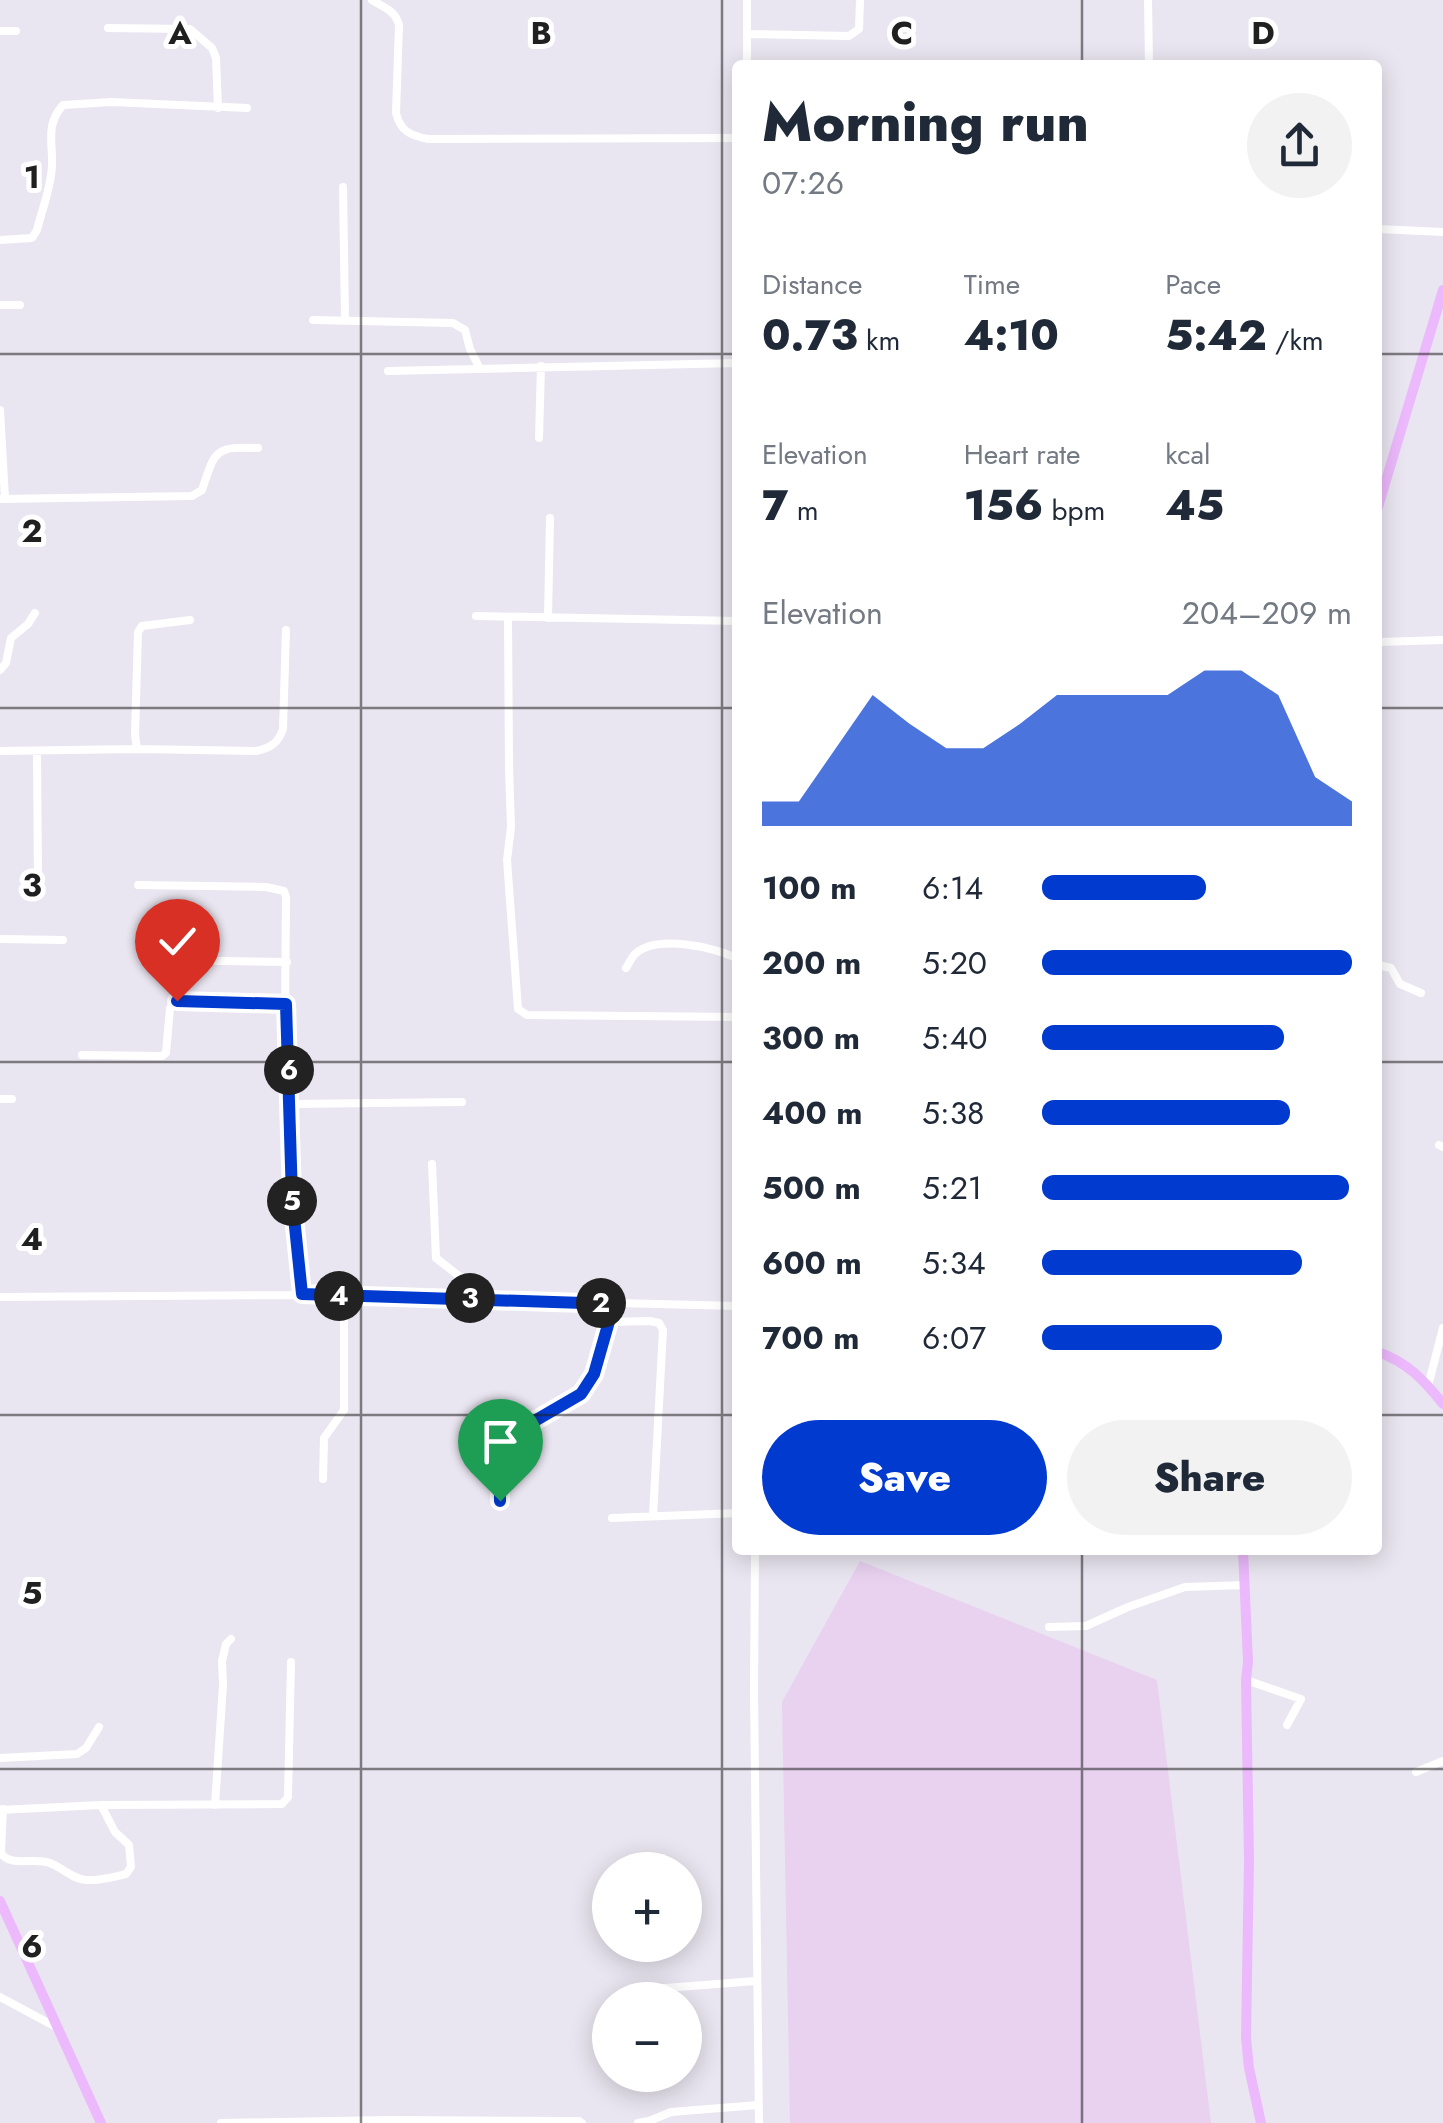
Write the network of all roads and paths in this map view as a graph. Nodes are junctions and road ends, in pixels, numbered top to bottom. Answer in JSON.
{"nodes":[{"id":1,"x":372,"y":0,"type":"edge"},
{"id":2,"x":747,"y":0,"type":"edge"},
{"id":3,"x":860,"y":0,"type":"edge"},
{"id":4,"x":1148,"y":0,"type":"edge"},
{"id":5,"x":108,"y":28,"type":"dead end"},
{"id":6,"x":0,"y":31,"type":"edge"},
{"id":7,"x":16,"y":31,"type":"dead end"},
{"id":8,"x":747,"y":34,"type":"junction"},
{"id":9,"x":747,"y":60,"type":"edge"},
{"id":10,"x":1148,"y":60,"type":"edge"},
{"id":11,"x":218,"y":108,"type":"junction"},
{"id":12,"x":247,"y":108,"type":"dead end"},
{"id":13,"x":732,"y":138,"type":"edge"},
{"id":14,"x":343,"y":187,"type":"dead end"},
{"id":15,"x":1382,"y":229,"type":"edge"},
{"id":16,"x":1443,"y":232,"type":"edge"},
{"id":17,"x":0,"y":240,"type":"edge"},
{"id":18,"x":1443,"y":290,"type":"edge"},
{"id":19,"x":0,"y":305,"type":"edge"},
{"id":20,"x":20,"y":305,"type":"dead end"},
{"id":21,"x":313,"y":320,"type":"dead end"},
{"id":22,"x":345,"y":320,"type":"junction"},
{"id":23,"x":732,"y":364,"type":"edge"},
{"id":24,"x":540,"y":366,"type":"junction"},
{"id":25,"x":479,"y":367,"type":"junction"},
{"id":26,"x":388,"y":370,"type":"dead end"},
{"id":27,"x":0,"y":410,"type":"edge"},
{"id":28,"x":539,"y":438,"type":"dead end"},
{"id":29,"x":258,"y":448,"type":"dead end"},
{"id":30,"x":1382,"y":492,"type":"edge"},
{"id":31,"x":2,"y":499,"type":"edge"},
{"id":32,"x":550,"y":518,"type":"dead end"},
{"id":33,"x":34,"y":613,"type":"dead end"},
{"id":34,"x":476,"y":616,"type":"dead end"},
{"id":35,"x":508,"y":617,"type":"junction"},
{"id":36,"x":548,"y":618,"type":"junction"},
{"id":37,"x":190,"y":620,"type":"dead end"},
{"id":38,"x":732,"y":621,"type":"edge"},
{"id":39,"x":286,"y":630,"type":"dead end"},
{"id":40,"x":1443,"y":640,"type":"edge"},
{"id":41,"x":1382,"y":642,"type":"edge"},
{"id":42,"x":0,"y":670,"type":"edge"},
{"id":43,"x":137,"y":748,"type":"junction"},
{"id":44,"x":38,"y":750,"type":"junction"},
{"id":45,"x":0,"y":751,"type":"edge"},
{"id":46,"x":38,"y":881,"type":"dead end"},
{"id":47,"x":138,"y":885,"type":"dead end"},
{"id":48,"x":0,"y":939,"type":"edge"},
{"id":49,"x":63,"y":940,"type":"dead end"},
{"id":50,"x":732,"y":957,"type":"edge"},
{"id":51,"x":148,"y":960,"type":"dead end"},
{"id":52,"x":287,"y":962,"type":"junction"},
{"id":53,"x":1382,"y":966,"type":"edge"},
{"id":54,"x":626,"y":968,"type":"dead end"},
{"id":55,"x":1421,"y":992,"type":"dead end"},
{"id":56,"x":286,"y":1004,"type":"junction"},
{"id":57,"x":732,"y":1017,"type":"edge"},
{"id":58,"x":82,"y":1055,"type":"dead end"},
{"id":59,"x":12,"y":1098,"type":"dead end"},
{"id":60,"x":0,"y":1099,"type":"edge"},
{"id":61,"x":462,"y":1102,"type":"dead end"},
{"id":62,"x":290,"y":1104,"type":"junction"},
{"id":63,"x":432,"y":1164,"type":"dead end"},
{"id":64,"x":302,"y":1294,"type":"junction"},
{"id":65,"x":344,"y":1296,"type":"junction"},
{"id":66,"x":0,"y":1297,"type":"edge"},
{"id":67,"x":480,"y":1298,"type":"junction"},
{"id":68,"x":614,"y":1304,"type":"junction"},
{"id":69,"x":732,"y":1306,"type":"edge"},
{"id":70,"x":610,"y":1322,"type":"junction"},
{"id":71,"x":1443,"y":1328,"type":"edge"},
{"id":72,"x":1382,"y":1354,"type":"edge"},
{"id":73,"x":1428,"y":1386,"type":"junction"},
{"id":74,"x":1443,"y":1404,"type":"edge"},
{"id":75,"x":323,"y":1479,"type":"dead end"},
{"id":76,"x":500,"y":1501,"type":"dead end"},
{"id":77,"x":732,"y":1513,"type":"edge"},
{"id":78,"x":653,"y":1516,"type":"junction"},
{"id":79,"x":612,"y":1518,"type":"dead end"},
{"id":80,"x":755,"y":1555,"type":"edge"},
{"id":81,"x":1243,"y":1555,"type":"edge"},
{"id":82,"x":1245,"y":1585,"type":"junction"},
{"id":83,"x":1049,"y":1627,"type":"dead end"},
{"id":84,"x":231,"y":1639,"type":"dead end"},
{"id":85,"x":291,"y":1662,"type":"dead end"},
{"id":86,"x":1246,"y":1680,"type":"junction"},
{"id":87,"x":1288,"y":1725,"type":"dead end"},
{"id":88,"x":100,"y":1727,"type":"dead end"},
{"id":89,"x":0,"y":1758,"type":"edge"},
{"id":90,"x":1443,"y":1761,"type":"edge"},
{"id":91,"x":1416,"y":1772,"type":"dead end"},
{"id":92,"x":101,"y":1805,"type":"junction"},
{"id":93,"x":215,"y":1805,"type":"junction"},
{"id":94,"x":2,"y":1810,"type":"edge"},
{"id":95,"x":0,"y":1852,"type":"edge"},
{"id":96,"x":0,"y":1901,"type":"edge"},
{"id":97,"x":756,"y":1981,"type":"junction"},
{"id":98,"x":702,"y":1985,"type":"edge"},
{"id":99,"x":0,"y":1997,"type":"edge"},
{"id":100,"x":56,"y":2027,"type":"junction"},
{"id":101,"x":758,"y":2105,"type":"junction"},
{"id":102,"x":101,"y":2123,"type":"edge"},
{"id":103,"x":222,"y":2123,"type":"edge"},
{"id":104,"x":582,"y":2123,"type":"edge"},
{"id":105,"x":638,"y":2123,"type":"edge"},
{"id":106,"x":759,"y":2123,"type":"edge"},
{"id":107,"x":1261,"y":2123,"type":"edge"}],
"edges":[{"from":1,"to":13,"type":"street"},
{"from":2,"to":8,"type":"street"},
{"from":3,"to":8,"type":"street"},
{"from":4,"to":10,"type":"street"},
{"from":5,"to":11,"type":"street"},
{"from":6,"to":7,"type":"street"},
{"from":8,"to":9,"type":"street"},
{"from":11,"to":12,"type":"street"},
{"from":11,"to":17,"type":"street"},
{"from":14,"to":22,"type":"street"},
{"from":15,"to":16,"type":"street"},
{"from":18,"to":30,"type":"street"},
{"from":19,"to":20,"type":"street"},
{"from":21,"to":22,"type":"street"},
{"from":22,"to":25,"type":"street"},
{"from":23,"to":24,"type":"street"},
{"from":24,"to":25,"type":"street"},
{"from":24,"to":28,"type":"street"},
{"from":25,"to":26,"type":"street"},
{"from":27,"to":31,"type":"street"},
{"from":29,"to":31,"type":"street"},
{"from":32,"to":36,"type":"street"},
{"from":33,"to":42,"type":"street"},
{"from":34,"to":35,"type":"street"},
{"from":35,"to":36,"type":"street"},
{"from":35,"to":57,"type":"street"},
{"from":36,"to":38,"type":"street"},
{"from":37,"to":43,"type":"street"},
{"from":39,"to":43,"type":"street"},
{"from":40,"to":41,"type":"street"},
{"from":43,"to":44,"type":"street"},
{"from":44,"to":45,"type":"street"},
{"from":44,"to":46,"type":"street"},
{"from":47,"to":52,"type":"street"},
{"from":48,"to":49,"type":"street"},
{"from":50,"to":54,"type":"street"},
{"from":51,"to":52,"type":"street"},
{"from":52,"to":56,"type":"street"},
{"from":53,"to":55,"type":"street"},
{"from":56,"to":58,"type":"street"},
{"from":56,"to":62,"type":"street"},
{"from":59,"to":60,"type":"street"},
{"from":61,"to":62,"type":"street"},
{"from":62,"to":64,"type":"street"},
{"from":63,"to":67,"type":"street"},
{"from":64,"to":65,"type":"street"},
{"from":64,"to":66,"type":"street"},
{"from":65,"to":67,"type":"street"},
{"from":65,"to":75,"type":"street"},
{"from":67,"to":68,"type":"street"},
{"from":68,"to":69,"type":"street"},
{"from":68,"to":70,"type":"street"},
{"from":70,"to":76,"type":"street"},
{"from":70,"to":78,"type":"street"},
{"from":71,"to":73,"type":"street"},
{"from":72,"to":73,"type":"street"},
{"from":73,"to":74,"type":"street"},
{"from":77,"to":78,"type":"street"},
{"from":78,"to":79,"type":"street"},
{"from":80,"to":97,"type":"street"},
{"from":81,"to":82,"type":"street"},
{"from":82,"to":83,"type":"street"},
{"from":82,"to":86,"type":"street"},
{"from":84,"to":93,"type":"street"},
{"from":85,"to":93,"type":"street"},
{"from":86,"to":87,"type":"street"},
{"from":86,"to":107,"type":"street"},
{"from":88,"to":89,"type":"street"},
{"from":90,"to":91,"type":"street"},
{"from":92,"to":93,"type":"street"},
{"from":92,"to":94,"type":"street"},
{"from":92,"to":95,"type":"street"},
{"from":94,"to":95,"type":"street"},
{"from":96,"to":100,"type":"street"},
{"from":97,"to":98,"type":"street"},
{"from":97,"to":101,"type":"street"},
{"from":99,"to":100,"type":"street"},
{"from":100,"to":102,"type":"street"},
{"from":101,"to":105,"type":"street"},
{"from":101,"to":106,"type":"street"},
{"from":103,"to":104,"type":"street"}]}
